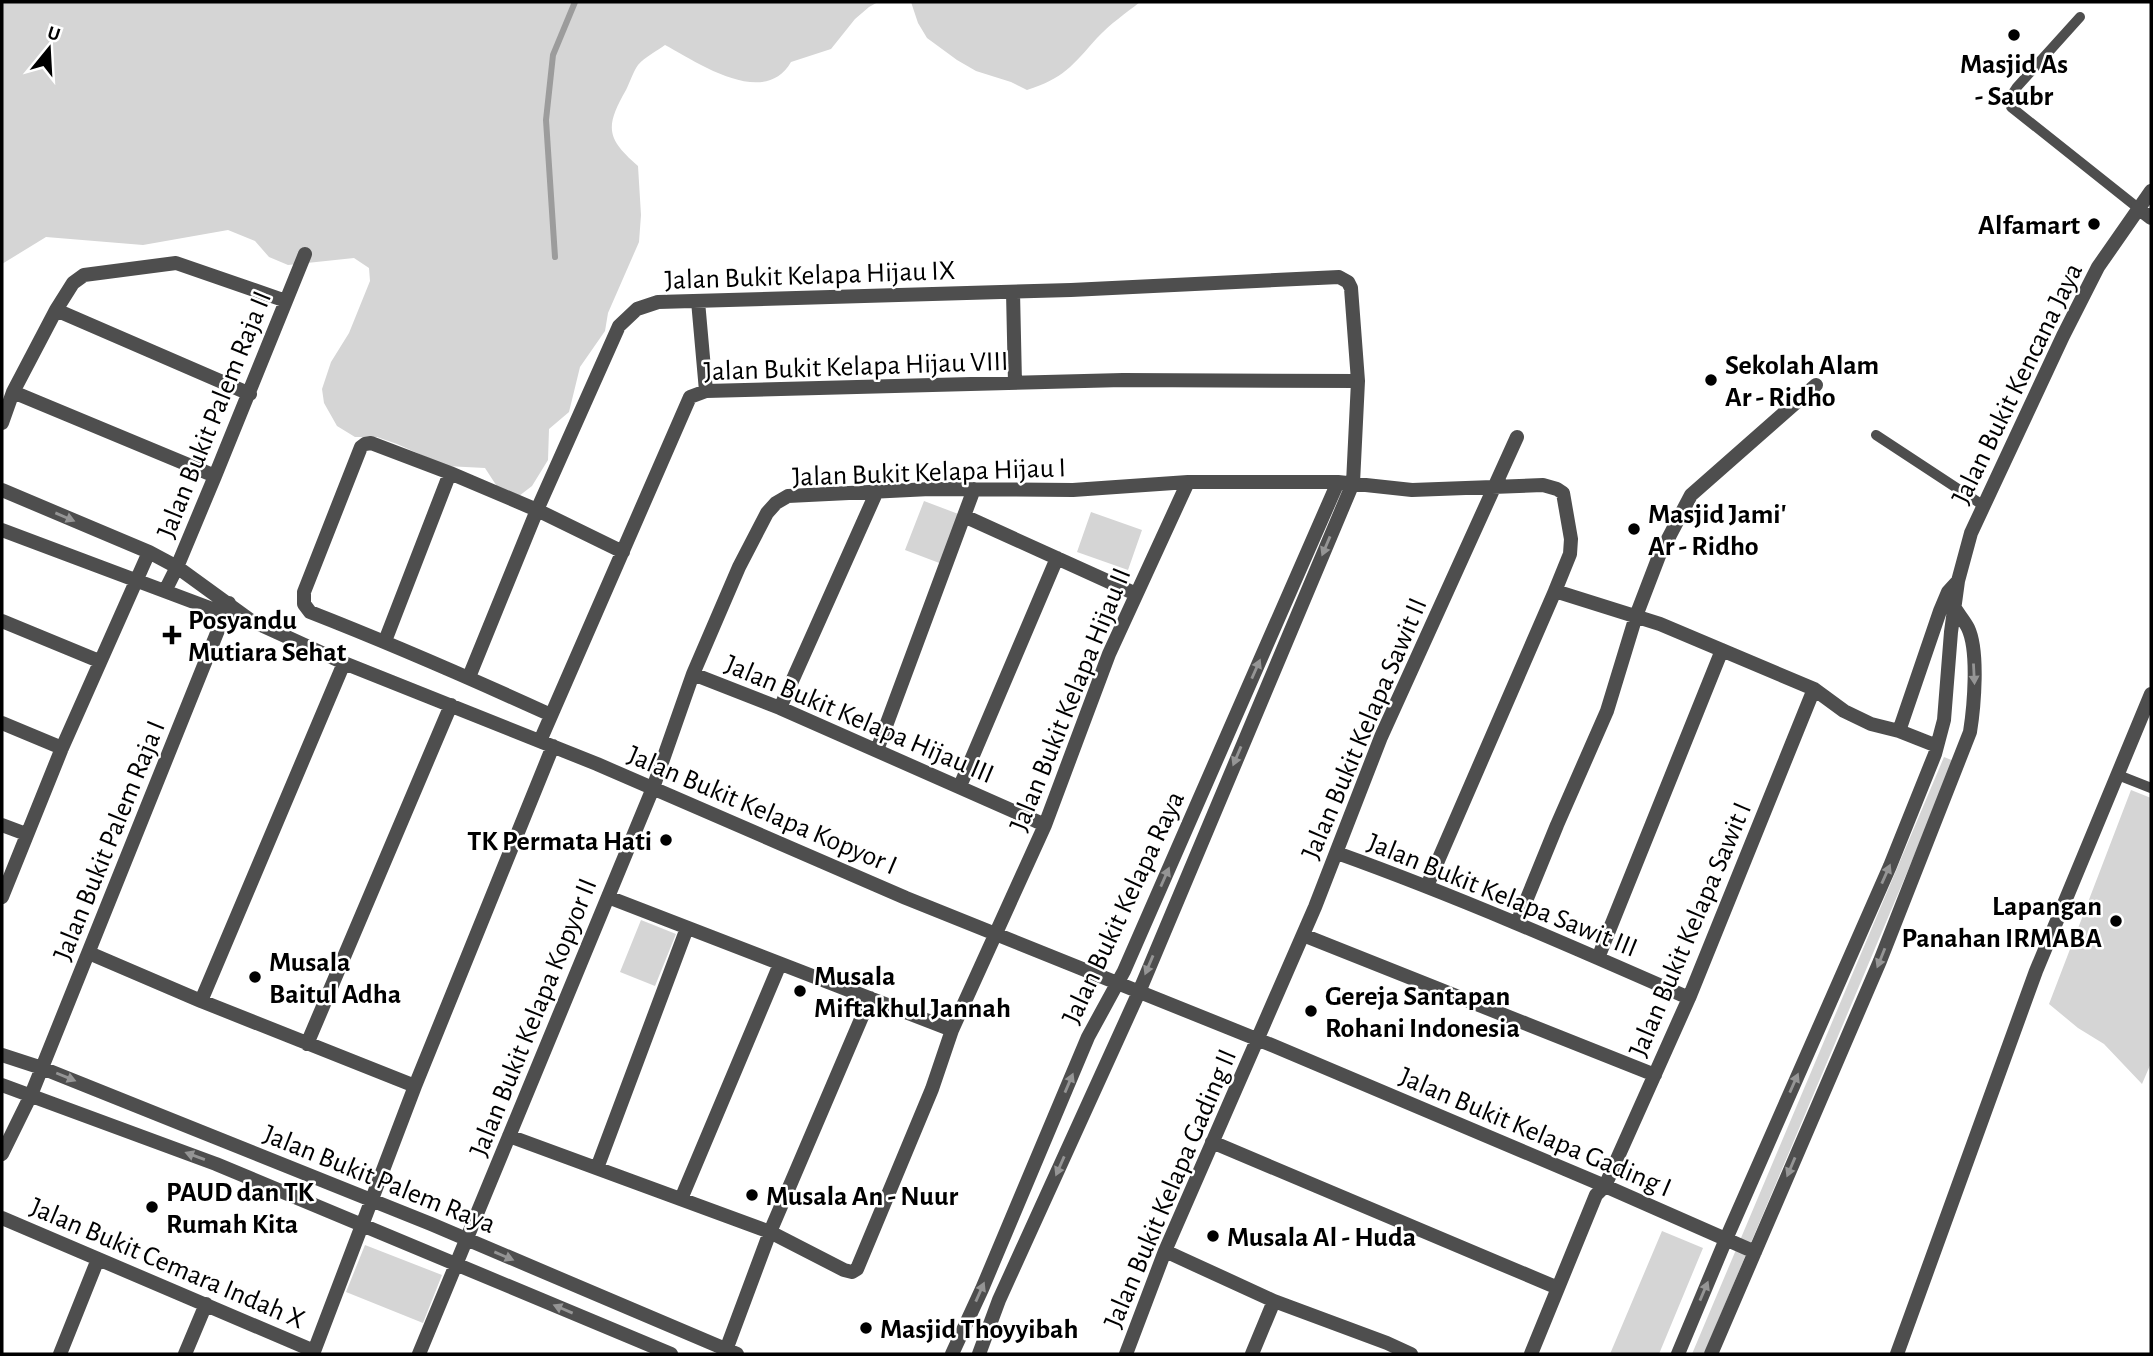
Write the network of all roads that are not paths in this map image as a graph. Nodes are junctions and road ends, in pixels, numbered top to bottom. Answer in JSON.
{"nodes":[{"id":1,"x":2080,"y":17,"type":"dead end"},
{"id":2,"x":2151,"y":191,"type":"edge"},
{"id":3,"x":2138,"y":208,"type":"junction"},
{"id":4,"x":2151,"y":218,"type":"edge"},
{"id":5,"x":305,"y":254,"type":"dead end"},
{"id":6,"x":1013,"y":292,"type":"junction"},
{"id":7,"x":698,"y":301,"type":"junction"},
{"id":8,"x":286,"y":302,"type":"junction"},
{"id":9,"x":56,"y":310,"type":"junction"},
{"id":10,"x":1358,"y":380,"type":"junction"},
{"id":11,"x":1015,"y":383,"type":"junction"},
{"id":12,"x":1816,"y":385,"type":"dead end"},
{"id":13,"x":706,"y":391,"type":"junction"},
{"id":14,"x":13,"y":392,"type":"junction"},
{"id":15,"x":250,"y":394,"type":"junction"},
{"id":16,"x":2,"y":423,"type":"edge"},
{"id":17,"x":1876,"y":435,"type":"dead end"},
{"id":18,"x":1517,"y":437,"type":"dead end"},
{"id":19,"x":450,"y":473,"type":"junction"},
{"id":20,"x":215,"y":476,"type":"junction"},
{"id":21,"x":1188,"y":482,"type":"junction"},
{"id":22,"x":1346,"y":482,"type":"junction"},
{"id":23,"x":1495,"y":487,"type":"junction"},
{"id":24,"x":974,"y":489,"type":"junction"},
{"id":25,"x":2,"y":490,"type":"edge"},
{"id":26,"x":877,"y":491,"type":"junction"},
{"id":27,"x":1984,"y":506,"type":"junction"},
{"id":28,"x":537,"y":510,"type":"junction"},
{"id":29,"x":964,"y":516,"type":"junction"},
{"id":30,"x":2,"y":530,"type":"edge"},
{"id":31,"x":149,"y":552,"type":"junction"},
{"id":32,"x":623,"y":552,"type":"junction"},
{"id":33,"x":1057,"y":558,"type":"junction"},
{"id":34,"x":177,"y":567,"type":"junction"},
{"id":35,"x":136,"y":580,"type":"junction"},
{"id":36,"x":1958,"y":581,"type":"junction"},
{"id":37,"x":165,"y":591,"type":"junction"},
{"id":38,"x":1555,"y":591,"type":"junction"},
{"id":39,"x":1136,"y":593,"type":"junction"},
{"id":40,"x":227,"y":609,"type":"junction"},
{"id":41,"x":1956,"y":610,"type":"junction"},
{"id":42,"x":1636,"y":616,"type":"junction"},
{"id":43,"x":2,"y":621,"type":"edge"},
{"id":44,"x":385,"y":641,"type":"junction"},
{"id":45,"x":1722,"y":650,"type":"junction"},
{"id":46,"x":99,"y":662,"type":"junction"},
{"id":47,"x":344,"y":663,"type":"junction"},
{"id":48,"x":693,"y":674,"type":"junction"},
{"id":49,"x":470,"y":677,"type":"junction"},
{"id":50,"x":1814,"y":689,"type":"junction"},
{"id":51,"x":2151,"y":694,"type":"edge"},
{"id":52,"x":451,"y":705,"type":"junction"},
{"id":53,"x":780,"y":708,"type":"junction"},
{"id":54,"x":1239,"y":708,"type":"junction"},
{"id":55,"x":551,"y":715,"type":"junction"},
{"id":56,"x":1255,"y":715,"type":"junction"},
{"id":57,"x":2,"y":723,"type":"edge"},
{"id":58,"x":1899,"y":731,"type":"junction"},
{"id":59,"x":547,"y":744,"type":"junction"},
{"id":60,"x":1937,"y":747,"type":"junction"},
{"id":61,"x":62,"y":748,"type":"junction"},
{"id":62,"x":877,"y":750,"type":"junction"},
{"id":63,"x":2118,"y":775,"type":"junction"},
{"id":64,"x":960,"y":786,"type":"junction"},
{"id":65,"x":653,"y":788,"type":"junction"},
{"id":66,"x":2151,"y":788,"type":"edge"},
{"id":67,"x":1045,"y":824,"type":"junction"},
{"id":68,"x":2,"y":825,"type":"edge"},
{"id":69,"x":26,"y":834,"type":"junction"},
{"id":70,"x":1337,"y":853,"type":"junction"},
{"id":71,"x":1427,"y":886,"type":"junction"},
{"id":72,"x":2,"y":897,"type":"edge"},
{"id":73,"x":608,"y":897,"type":"junction"},
{"id":74,"x":1517,"y":923,"type":"junction"},
{"id":75,"x":687,"y":928,"type":"junction"},
{"id":76,"x":996,"y":934,"type":"junction"},
{"id":77,"x":1303,"y":935,"type":"junction"},
{"id":78,"x":89,"y":953,"type":"junction"},
{"id":79,"x":1598,"y":958,"type":"junction"},
{"id":80,"x":780,"y":964,"type":"junction"},
{"id":81,"x":1117,"y":984,"type":"junction"},
{"id":82,"x":1139,"y":992,"type":"junction"},
{"id":83,"x":870,"y":998,"type":"junction"},
{"id":84,"x":1689,"y":998,"type":"junction"},
{"id":85,"x":201,"y":1001,"type":"junction"},
{"id":86,"x":952,"y":1030,"type":"junction"},
{"id":87,"x":1258,"y":1040,"type":"junction"},
{"id":88,"x":307,"y":1044,"type":"junction"},
{"id":89,"x":2,"y":1055,"type":"edge"},
{"id":90,"x":42,"y":1068,"type":"junction"},
{"id":91,"x":1655,"y":1075,"type":"junction"},
{"id":92,"x":2,"y":1084,"type":"edge"},
{"id":93,"x":415,"y":1086,"type":"junction"},
{"id":94,"x":31,"y":1095,"type":"junction"},
{"id":95,"x":509,"y":1136,"type":"junction"},
{"id":96,"x":1212,"y":1142,"type":"junction"},
{"id":97,"x":2,"y":1154,"type":"edge"},
{"id":98,"x":597,"y":1168,"type":"junction"},
{"id":99,"x":1605,"y":1186,"type":"junction"},
{"id":100,"x":681,"y":1199,"type":"junction"},
{"id":101,"x":371,"y":1200,"type":"junction"},
{"id":102,"x":2,"y":1218,"type":"edge"},
{"id":103,"x":362,"y":1225,"type":"junction"},
{"id":104,"x":770,"y":1233,"type":"junction"},
{"id":105,"x":466,"y":1239,"type":"junction"},
{"id":106,"x":1726,"y":1239,"type":"junction"},
{"id":107,"x":1165,"y":1251,"type":"junction"},
{"id":108,"x":1755,"y":1252,"type":"junction"},
{"id":109,"x":98,"y":1259,"type":"junction"},
{"id":110,"x":456,"y":1264,"type":"junction"},
{"id":111,"x":1558,"y":1288,"type":"junction"},
{"id":112,"x":605,"y":1299,"type":"junction"},
{"id":113,"x":1274,"y":1301,"type":"junction"},
{"id":114,"x":206,"y":1304,"type":"junction"},
{"id":115,"x":594,"y":1322,"type":"junction"},
{"id":116,"x":1385,"y":1349,"type":"edge"},
{"id":117,"x":314,"y":1352,"type":"edge"},
{"id":118,"x":732,"y":1352,"type":"edge"},
{"id":119,"x":60,"y":1354,"type":"edge"},
{"id":120,"x":185,"y":1354,"type":"edge"},
{"id":121,"x":419,"y":1354,"type":"edge"},
{"id":122,"x":671,"y":1354,"type":"edge"},
{"id":123,"x":952,"y":1354,"type":"edge"},
{"id":124,"x":979,"y":1354,"type":"edge"},
{"id":125,"x":1126,"y":1354,"type":"edge"},
{"id":126,"x":1252,"y":1354,"type":"edge"},
{"id":127,"x":1411,"y":1354,"type":"edge"},
{"id":128,"x":1531,"y":1354,"type":"edge"},
{"id":129,"x":1678,"y":1354,"type":"edge"},
{"id":130,"x":1711,"y":1354,"type":"edge"},
{"id":131,"x":1897,"y":1354,"type":"edge"}],
"edges":[{"from":1,"to":3,"type":"lane"},
{"from":2,"to":3,"type":"street","name":"Jalan Bukit Kencana Jaya"},
{"from":3,"to":4,"type":"street"},
{"from":3,"to":27,"type":"street","name":"Jalan Bukit Kencana Jaya"},
{"from":5,"to":8,"type":"street","name":"Jalan Bukit Palem Raja II"},
{"from":6,"to":7,"type":"street","name":"Jalan Bukit Kelapa Hijau IX"},
{"from":6,"to":10,"type":"street","name":"Jalan Bukit Kelapa Hijau IX"},
{"from":6,"to":11,"type":"street"},
{"from":7,"to":13,"type":"street"},
{"from":7,"to":28,"type":"street","name":"Jalan Bukit Kelapa Hijau IX"},
{"from":8,"to":9,"type":"street"},
{"from":8,"to":15,"type":"street","name":"Jalan Bukit Palem Raja II"},
{"from":9,"to":14,"type":"street"},
{"from":9,"to":15,"type":"street"},
{"from":10,"to":11,"type":"street","name":"Jalan Bukit Kelapa Hijau VIII"},
{"from":10,"to":22,"type":"street"},
{"from":11,"to":13,"type":"street","name":"Jalan Bukit Kelapa Hijau VIII"},
{"from":12,"to":42,"type":"street"},
{"from":13,"to":32,"type":"street","name":"Jalan Bukit Kelapa Hijau VIII"},
{"from":14,"to":16,"type":"street"},
{"from":14,"to":20,"type":"street"},
{"from":15,"to":20,"type":"street","name":"Jalan Bukit Palem Raja II"},
{"from":17,"to":27,"type":"lane"},
{"from":18,"to":23,"type":"street","name":"Jalan Bukit Kelapa Sawit II"},
{"from":19,"to":28,"type":"street"},
{"from":19,"to":44,"type":"street"},
{"from":19,"to":44,"type":"street"},
{"from":20,"to":34,"type":"street","name":"Jalan Bukit Palem Raja II"},
{"from":21,"to":22,"type":"street","name":"Jalan Bukit Kelapa Hijau I"},
{"from":21,"to":24,"type":"street","name":"Jalan Bukit Kelapa Hijau I"},
{"from":21,"to":39,"type":"street","name":"Jalan Bukit Kelapa Hijau II"},
{"from":22,"to":23,"type":"street","name":"Jalan Bukit Kelapa Hijau I"},
{"from":54,"to":22,"type":"street","name":"Jalan Bukit Kelapa Raya","one_way":true},
{"from":22,"to":56,"type":"street","name":"Jalan Bukit Kelapa Raya","one_way":true},
{"from":23,"to":38,"type":"street","name":"Jalan Bukit Kelapa Hijau I"},
{"from":23,"to":70,"type":"street","name":"Jalan Bukit Kelapa Sawit II"},
{"from":24,"to":26,"type":"street","name":"Jalan Bukit Kelapa Hijau I"},
{"from":24,"to":29,"type":"street"},
{"from":25,"to":31,"type":"street","one_way":true},
{"from":26,"to":48,"type":"street","name":"Jalan Bukit Kelapa Hijau I"},
{"from":26,"to":53,"type":"street"},
{"from":27,"to":36,"type":"street","name":"Jalan Bukit Kencana Jaya"},
{"from":28,"to":32,"type":"street"},
{"from":28,"to":49,"type":"street","name":"Jalan Bukit Kelapa Hijau IX"},
{"from":29,"to":33,"type":"street"},
{"from":29,"to":62,"type":"street"},
{"from":30,"to":35,"type":"street"},
{"from":31,"to":34,"type":"street"},
{"from":31,"to":35,"type":"street"},
{"from":32,"to":55,"type":"street","name":"Jalan Bukit Kelapa Hijau VIII"},
{"from":33,"to":39,"type":"street"},
{"from":33,"to":64,"type":"street"},
{"from":34,"to":37,"type":"street","name":"Jalan Bukit Palem Raja II"},
{"from":34,"to":40,"type":"street"},
{"from":35,"to":37,"type":"street"},
{"from":35,"to":46,"type":"street"},
{"from":36,"to":41,"type":"street","name":"Jalan Bukit Kencana Jaya"},
{"from":36,"to":58,"type":"street"},
{"from":37,"to":40,"type":"street"},
{"from":38,"to":42,"type":"street"},
{"from":38,"to":71,"type":"street"},
{"from":39,"to":67,"type":"street","name":"Jalan Bukit Kelapa Hijau II"},
{"from":40,"to":47,"type":"street","name":"Jalan Bukit Kelapa Kopyor I"},
{"from":40,"to":78,"type":"street","name":"Jalan Bukit Palem Raja I"},
{"from":41,"to":60,"type":"street","name":"Jalan Bukit Kencana Jaya"},
{"from":41,"to":108,"type":"street","one_way":true},
{"from":42,"to":45,"type":"street"},
{"from":42,"to":74,"type":"street"},
{"from":43,"to":46,"type":"street"},
{"from":44,"to":49,"type":"street"},
{"from":45,"to":50,"type":"street"},
{"from":45,"to":79,"type":"street"},
{"from":46,"to":61,"type":"street"},
{"from":47,"to":52,"type":"street","name":"Jalan Bukit Kelapa Kopyor I"},
{"from":47,"to":85,"type":"street"},
{"from":48,"to":53,"type":"street","name":"Jalan Bukit Kelapa Hijau III"},
{"from":48,"to":65,"type":"street","name":"Jalan Bukit Kelapa Hijau I"},
{"from":49,"to":55,"type":"street"},
{"from":50,"to":58,"type":"street"},
{"from":50,"to":84,"type":"street","name":"Jalan Bukit Kelapa Sawit I"},
{"from":51,"to":63,"type":"street"},
{"from":52,"to":59,"type":"street","name":"Jalan Bukit Kelapa Kopyor I"},
{"from":52,"to":88,"type":"street"},
{"from":53,"to":62,"type":"street","name":"Jalan Bukit Kelapa Hijau III"},
{"from":54,"to":56,"type":"street"},
{"from":81,"to":54,"type":"street","name":"Jalan Bukit Kelapa Raya","one_way":true},
{"from":55,"to":59,"type":"street","name":"Jalan Bukit Kelapa Hijau VIII"},
{"from":56,"to":82,"type":"street","name":"Jalan Bukit Kelapa Raya","one_way":true},
{"from":57,"to":61,"type":"street"},
{"from":58,"to":60,"type":"street"},
{"from":59,"to":65,"type":"street","name":"Jalan Bukit Kelapa Kopyor I"},
{"from":59,"to":93,"type":"street","name":"Jalan Bukit Kelapa Hijau VIII"},
{"from":106,"to":60,"type":"street","name":"Jalan Bukit Kencana Jaya","one_way":true},
{"from":61,"to":69,"type":"street"},
{"from":62,"to":64,"type":"street","name":"Jalan Bukit Kelapa Hijau III"},
{"from":63,"to":66,"type":"lane"},
{"from":63,"to":131,"type":"street"},
{"from":64,"to":67,"type":"street","name":"Jalan Bukit Kelapa Hijau III"},
{"from":65,"to":73,"type":"street","name":"Jalan Bukit Kelapa Kopyor II"},
{"from":65,"to":76,"type":"street","name":"Jalan Bukit Kelapa Kopyor I"},
{"from":67,"to":76,"type":"street","name":"Jalan Bukit Kelapa Hijau II"},
{"from":68,"to":69,"type":"street"},
{"from":69,"to":72,"type":"street"},
{"from":70,"to":71,"type":"street","name":"Jalan Bukit Kelapa Sawit III"},
{"from":70,"to":77,"type":"street","name":"Jalan Bukit Kelapa Sawit II"},
{"from":71,"to":74,"type":"street","name":"Jalan Bukit Kelapa Sawit III"},
{"from":73,"to":75,"type":"street"},
{"from":73,"to":95,"type":"street","name":"Jalan Bukit Kelapa Kopyor II"},
{"from":74,"to":79,"type":"street","name":"Jalan Bukit Kelapa Sawit III"},
{"from":75,"to":80,"type":"street"},
{"from":75,"to":98,"type":"street"},
{"from":76,"to":81,"type":"street","name":"Jalan Bukit Kelapa Kopyor I"},
{"from":76,"to":86,"type":"street","name":"Jalan Bukit Kelapa Hijau II"},
{"from":77,"to":87,"type":"street","name":"Jalan Bukit Kelapa Sawit II"},
{"from":77,"to":91,"type":"street"},
{"from":78,"to":85,"type":"street"},
{"from":78,"to":90,"type":"street","name":"Jalan Bukit Palem Raja I"},
{"from":79,"to":84,"type":"street","name":"Jalan Bukit Kelapa Sawit III"},
{"from":80,"to":83,"type":"street"},
{"from":80,"to":100,"type":"street"},
{"from":81,"to":82,"type":"street","name":"Jalan Bukit Kelapa Kopyor I"},
{"from":123,"to":81,"type":"street","name":"Jalan Bukit Kelapa Raya","one_way":true},
{"from":82,"to":87,"type":"street","name":"Jalan Bukit Kelapa Kopyor I"},
{"from":82,"to":124,"type":"street","name":"Jalan Bukit Kelapa Raya","one_way":true},
{"from":83,"to":86,"type":"street"},
{"from":83,"to":104,"type":"street"},
{"from":84,"to":91,"type":"street","name":"Jalan Bukit Kelapa Sawit I"},
{"from":85,"to":88,"type":"street"},
{"from":86,"to":104,"type":"street","name":"Jalan Bukit Kelapa Hijau II"},
{"from":87,"to":96,"type":"street","name":"Jalan Bukit Kelapa Gading II"},
{"from":87,"to":99,"type":"street","name":"Jalan Bukit Kelapa Gading I"},
{"from":88,"to":93,"type":"street"},
{"from":89,"to":90,"type":"street","name":"Jalan Bukit Palem Raya"},
{"from":90,"to":94,"type":"street","name":"Jalan Bukit Palem Raja I"},
{"from":90,"to":101,"type":"street","name":"Jalan Bukit Palem Raya","one_way":true},
{"from":91,"to":99,"type":"street","name":"Jalan Bukit Kelapa Sawit I"},
{"from":92,"to":94,"type":"street","name":"Jalan Bukit Palem Raya"},
{"from":93,"to":101,"type":"street","name":"Jalan Bukit Kelapa Hijau VIII"},
{"from":94,"to":97,"type":"street","name":"Jalan Bukit Palem Raja I"},
{"from":103,"to":94,"type":"street","name":"Jalan Bukit Palem Raya","one_way":true},
{"from":95,"to":98,"type":"street"},
{"from":95,"to":105,"type":"street","name":"Jalan Bukit Kelapa Kopyor II"},
{"from":96,"to":107,"type":"street","name":"Jalan Bukit Kelapa Gading II"},
{"from":96,"to":111,"type":"street"},
{"from":98,"to":100,"type":"street"},
{"from":99,"to":106,"type":"street","name":"Jalan Bukit Kelapa Gading I"},
{"from":99,"to":111,"type":"street","name":"Jalan Bukit Kelapa Sawit I"},
{"from":100,"to":104,"type":"street"},
{"from":101,"to":103,"type":"street","name":"Jalan Bukit Kelapa Hijau VIII"},
{"from":101,"to":105,"type":"street","name":"Jalan Bukit Palem Raya"},
{"from":102,"to":109,"type":"street","name":"Jalan Bukit Cemara Indah X"},
{"from":103,"to":110,"type":"street","name":"Jalan Bukit Palem Raya"},
{"from":103,"to":117,"type":"street","name":"Jalan Bukit Kelapa Hijau VIII"},
{"from":104,"to":118,"type":"street"},
{"from":105,"to":110,"type":"street","name":"Jalan Bukit Kelapa Kopyor II"},
{"from":105,"to":112,"type":"street","name":"Jalan Bukit Palem Raya","one_way":true},
{"from":106,"to":108,"type":"street","name":"Jalan Bukit Kelapa Gading I"},
{"from":129,"to":106,"type":"street","name":"Jalan Bukit Kencana Jaya","one_way":true},
{"from":107,"to":113,"type":"street"},
{"from":107,"to":125,"type":"street","name":"Jalan Bukit Kelapa Gading II"},
{"from":108,"to":130,"type":"street"},
{"from":109,"to":114,"type":"street","name":"Jalan Bukit Cemara Indah X"},
{"from":109,"to":119,"type":"street"},
{"from":115,"to":110,"type":"street","name":"Jalan Bukit Palem Raya","one_way":true},
{"from":110,"to":121,"type":"street","name":"Jalan Bukit Kelapa Kopyor II"},
{"from":111,"to":128,"type":"street","name":"Jalan Bukit Kelapa Sawit I"},
{"from":112,"to":115,"type":"street"},
{"from":112,"to":118,"type":"street","name":"Jalan Bukit Palem Raya"},
{"from":113,"to":116,"type":"street"},
{"from":113,"to":126,"type":"street"},
{"from":114,"to":117,"type":"street","name":"Jalan Bukit Cemara Indah X"},
{"from":114,"to":120,"type":"street"},
{"from":115,"to":122,"type":"street","name":"Jalan Bukit Palem Raya"},
{"from":116,"to":127,"type":"street"}]}
